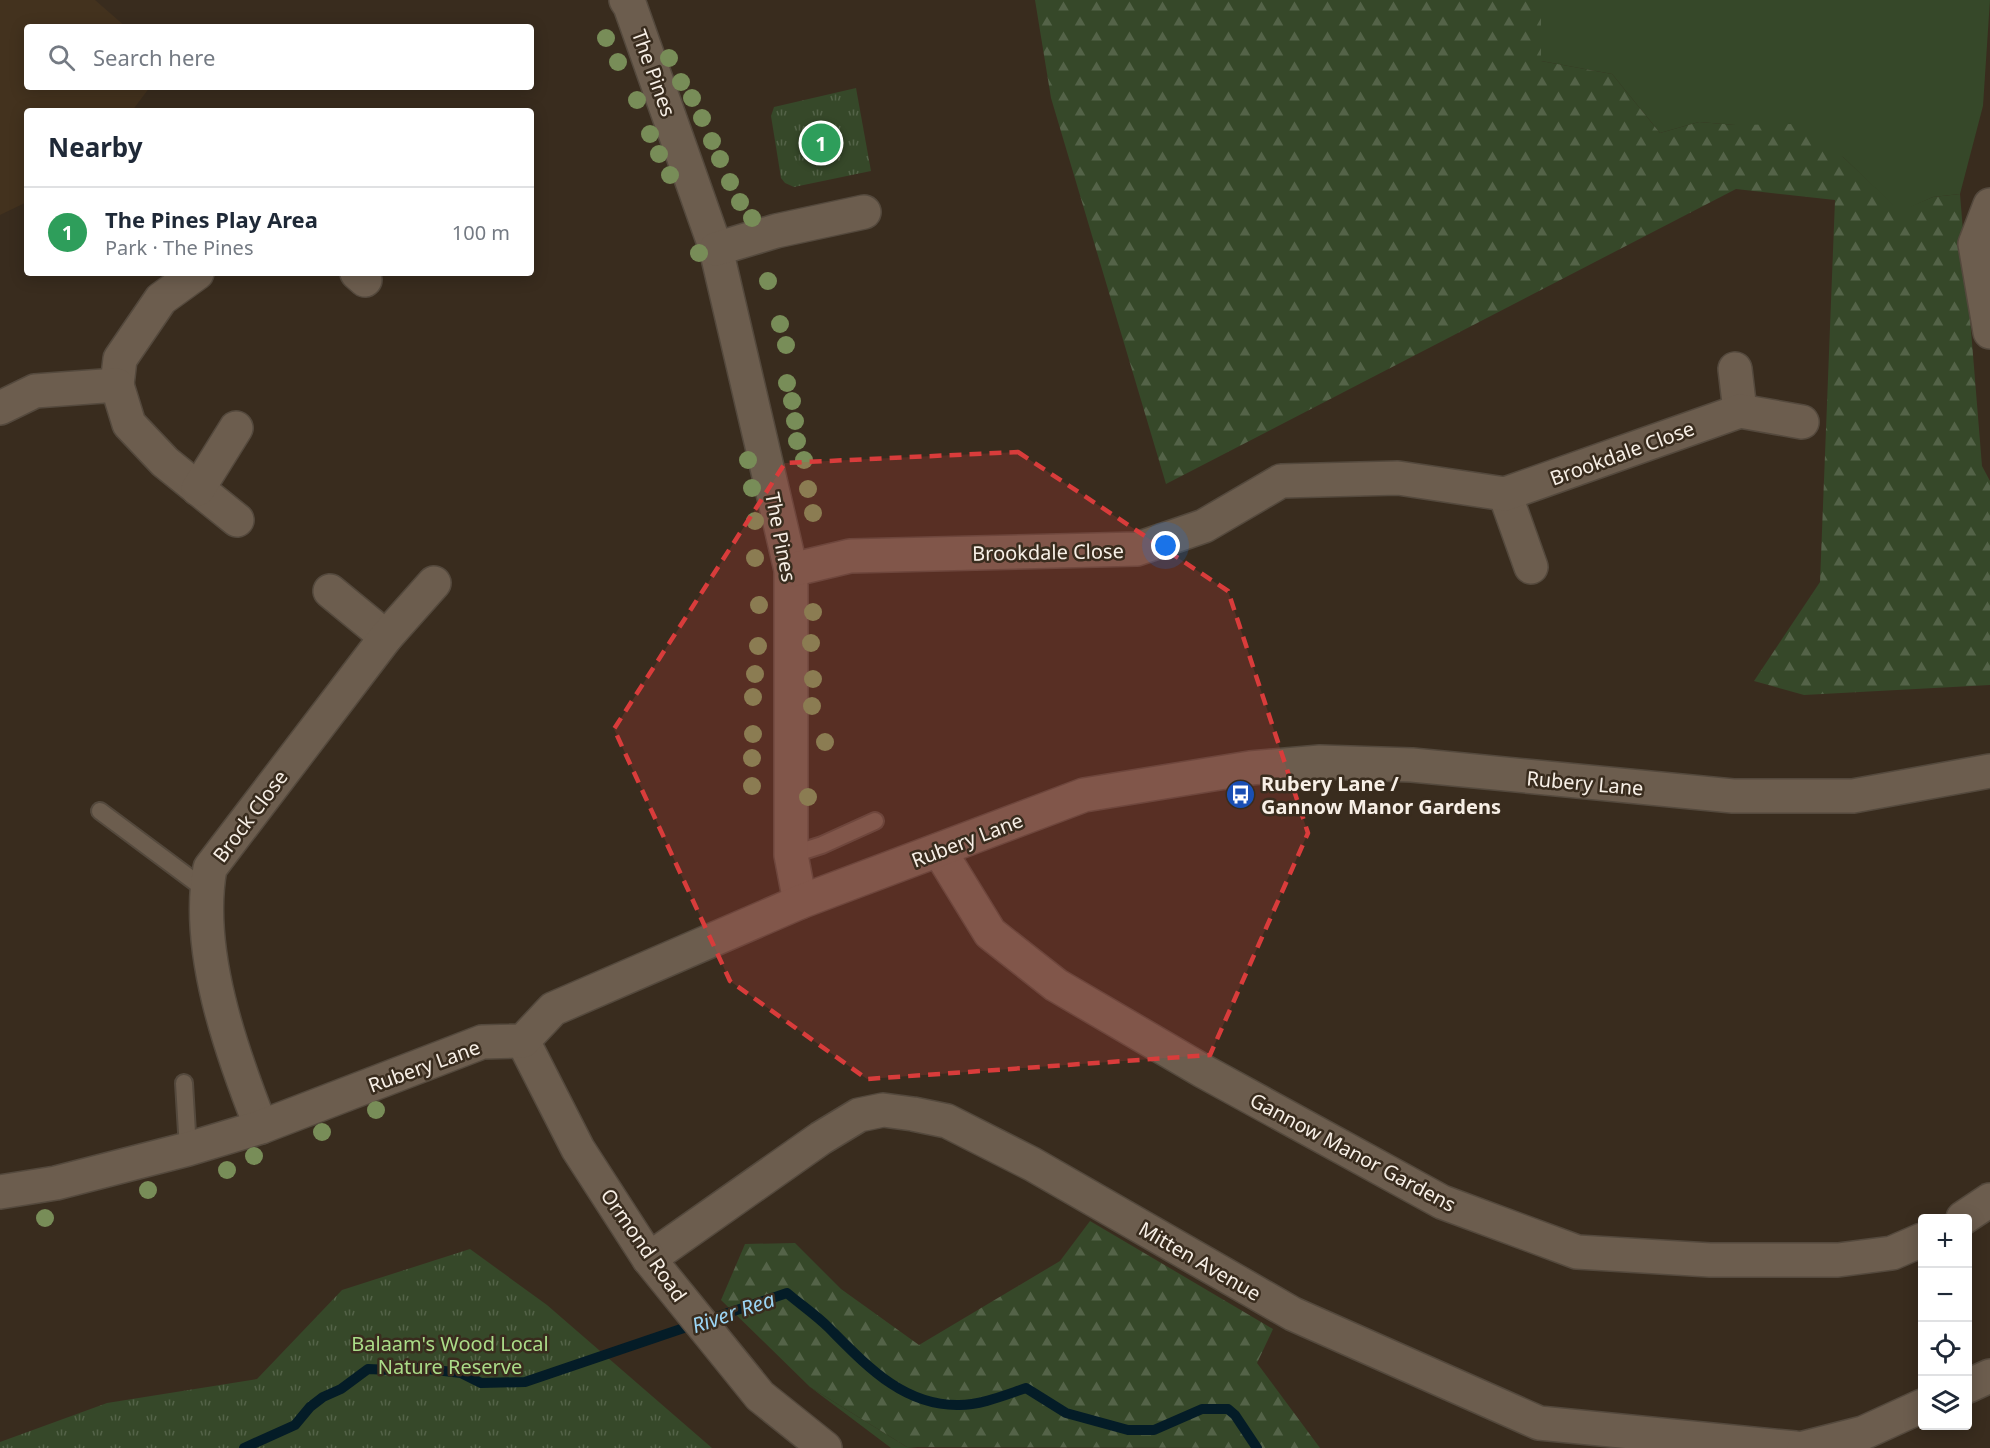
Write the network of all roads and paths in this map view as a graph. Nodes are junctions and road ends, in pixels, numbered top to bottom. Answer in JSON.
{"nodes":[{"id":1,"x":634,"y":2,"type":"edge"},
{"id":2,"x":1990,"y":205,"type":"edge"},
{"id":3,"x":864,"y":212,"type":"dead end"},
{"id":4,"x":716,"y":249,"type":"junction"},
{"id":5,"x":193,"y":276,"type":"edge"},
{"id":6,"x":1990,"y":332,"type":"edge"},
{"id":7,"x":1735,"y":369,"type":"dead end"},
{"id":8,"x":117,"y":385,"type":"junction"},
{"id":9,"x":0,"y":408,"type":"edge"},
{"id":10,"x":1740,"y":411,"type":"junction"},
{"id":11,"x":1802,"y":422,"type":"dead end"},
{"id":12,"x":236,"y":428,"type":"dead end"},
{"id":13,"x":198,"y":489,"type":"junction"},
{"id":14,"x":1505,"y":494,"type":"junction"},
{"id":15,"x":237,"y":520,"type":"dead end"},
{"id":16,"x":1531,"y":567,"type":"dead end"},
{"id":17,"x":791,"y":570,"type":"junction"},
{"id":18,"x":434,"y":582,"type":"dead end"},
{"id":19,"x":330,"y":591,"type":"dead end"},
{"id":20,"x":386,"y":637,"type":"junction"},
{"id":21,"x":1990,"y":771,"type":"edge"},
{"id":22,"x":100,"y":811,"type":"dead end"},
{"id":23,"x":876,"y":821,"type":"dead end"},
{"id":24,"x":939,"y":850,"type":"junction"},
{"id":25,"x":790,"y":855,"type":"junction"},
{"id":26,"x":206,"y":890,"type":"junction"},
{"id":27,"x":800,"y":902,"type":"junction"},
{"id":28,"x":524,"y":1041,"type":"junction"},
{"id":29,"x":184,"y":1083,"type":"dead end"},
{"id":30,"x":261,"y":1127,"type":"junction"},
{"id":31,"x":188,"y":1149,"type":"junction"},
{"id":32,"x":0,"y":1192,"type":"edge"},
{"id":33,"x":1990,"y":1200,"type":"edge"},
{"id":34,"x":1969,"y":1214,"type":"edge"},
{"id":35,"x":1918,"y":1242,"type":"edge"},
{"id":36,"x":649,"y":1259,"type":"junction"},
{"id":37,"x":1990,"y":1376,"type":"edge"},
{"id":38,"x":1972,"y":1384,"type":"edge"},
{"id":39,"x":1918,"y":1408,"type":"edge"},
{"id":40,"x":1811,"y":1447,"type":"edge"},
{"id":41,"x":825,"y":1448,"type":"edge"}],
"edges":[{"from":1,"to":4,"type":"street","name":"The Pines"},
{"from":2,"to":6,"type":"street"},
{"from":3,"to":4,"type":"street"},
{"from":4,"to":17,"type":"street","name":"The Pines"},
{"from":5,"to":8,"type":"street"},
{"from":7,"to":10,"type":"street"},
{"from":8,"to":9,"type":"street"},
{"from":8,"to":13,"type":"street"},
{"from":10,"to":11,"type":"street","name":"Brookdale Close"},
{"from":10,"to":14,"type":"street","name":"Brookdale Close"},
{"from":12,"to":13,"type":"street"},
{"from":13,"to":15,"type":"street"},
{"from":14,"to":16,"type":"street"},
{"from":14,"to":17,"type":"street","name":"Brookdale Close"},
{"from":17,"to":25,"type":"street","name":"The Pines"},
{"from":18,"to":20,"type":"street","name":"Brock Close"},
{"from":19,"to":20,"type":"street"},
{"from":20,"to":26,"type":"street","name":"Brock Close"},
{"from":21,"to":24,"type":"street","name":"Rubery Lane"},
{"from":22,"to":26,"type":"lane"},
{"from":23,"to":25,"type":"lane"},
{"from":24,"to":27,"type":"street","name":"Rubery Lane"},
{"from":24,"to":35,"type":"street","name":"Gannow Manor Gardens"},
{"from":25,"to":27,"type":"street","name":"The Pines"},
{"from":26,"to":30,"type":"street","name":"Brock Close"},
{"from":27,"to":28,"type":"street","name":"Rubery Lane"},
{"from":28,"to":30,"type":"street","name":"Rubery Lane"},
{"from":28,"to":36,"type":"street","name":"Ormond Road"},
{"from":29,"to":31,"type":"lane"},
{"from":30,"to":31,"type":"street","name":"Rubery Lane"},
{"from":31,"to":32,"type":"street","name":"Rubery Lane"},
{"from":33,"to":34,"type":"street"},
{"from":36,"to":40,"type":"street","name":"Mitten Avenue"},
{"from":36,"to":41,"type":"street","name":"Ormond Road"},
{"from":37,"to":38,"type":"street"},
{"from":39,"to":40,"type":"street","name":"Mitten Avenue"}]}
